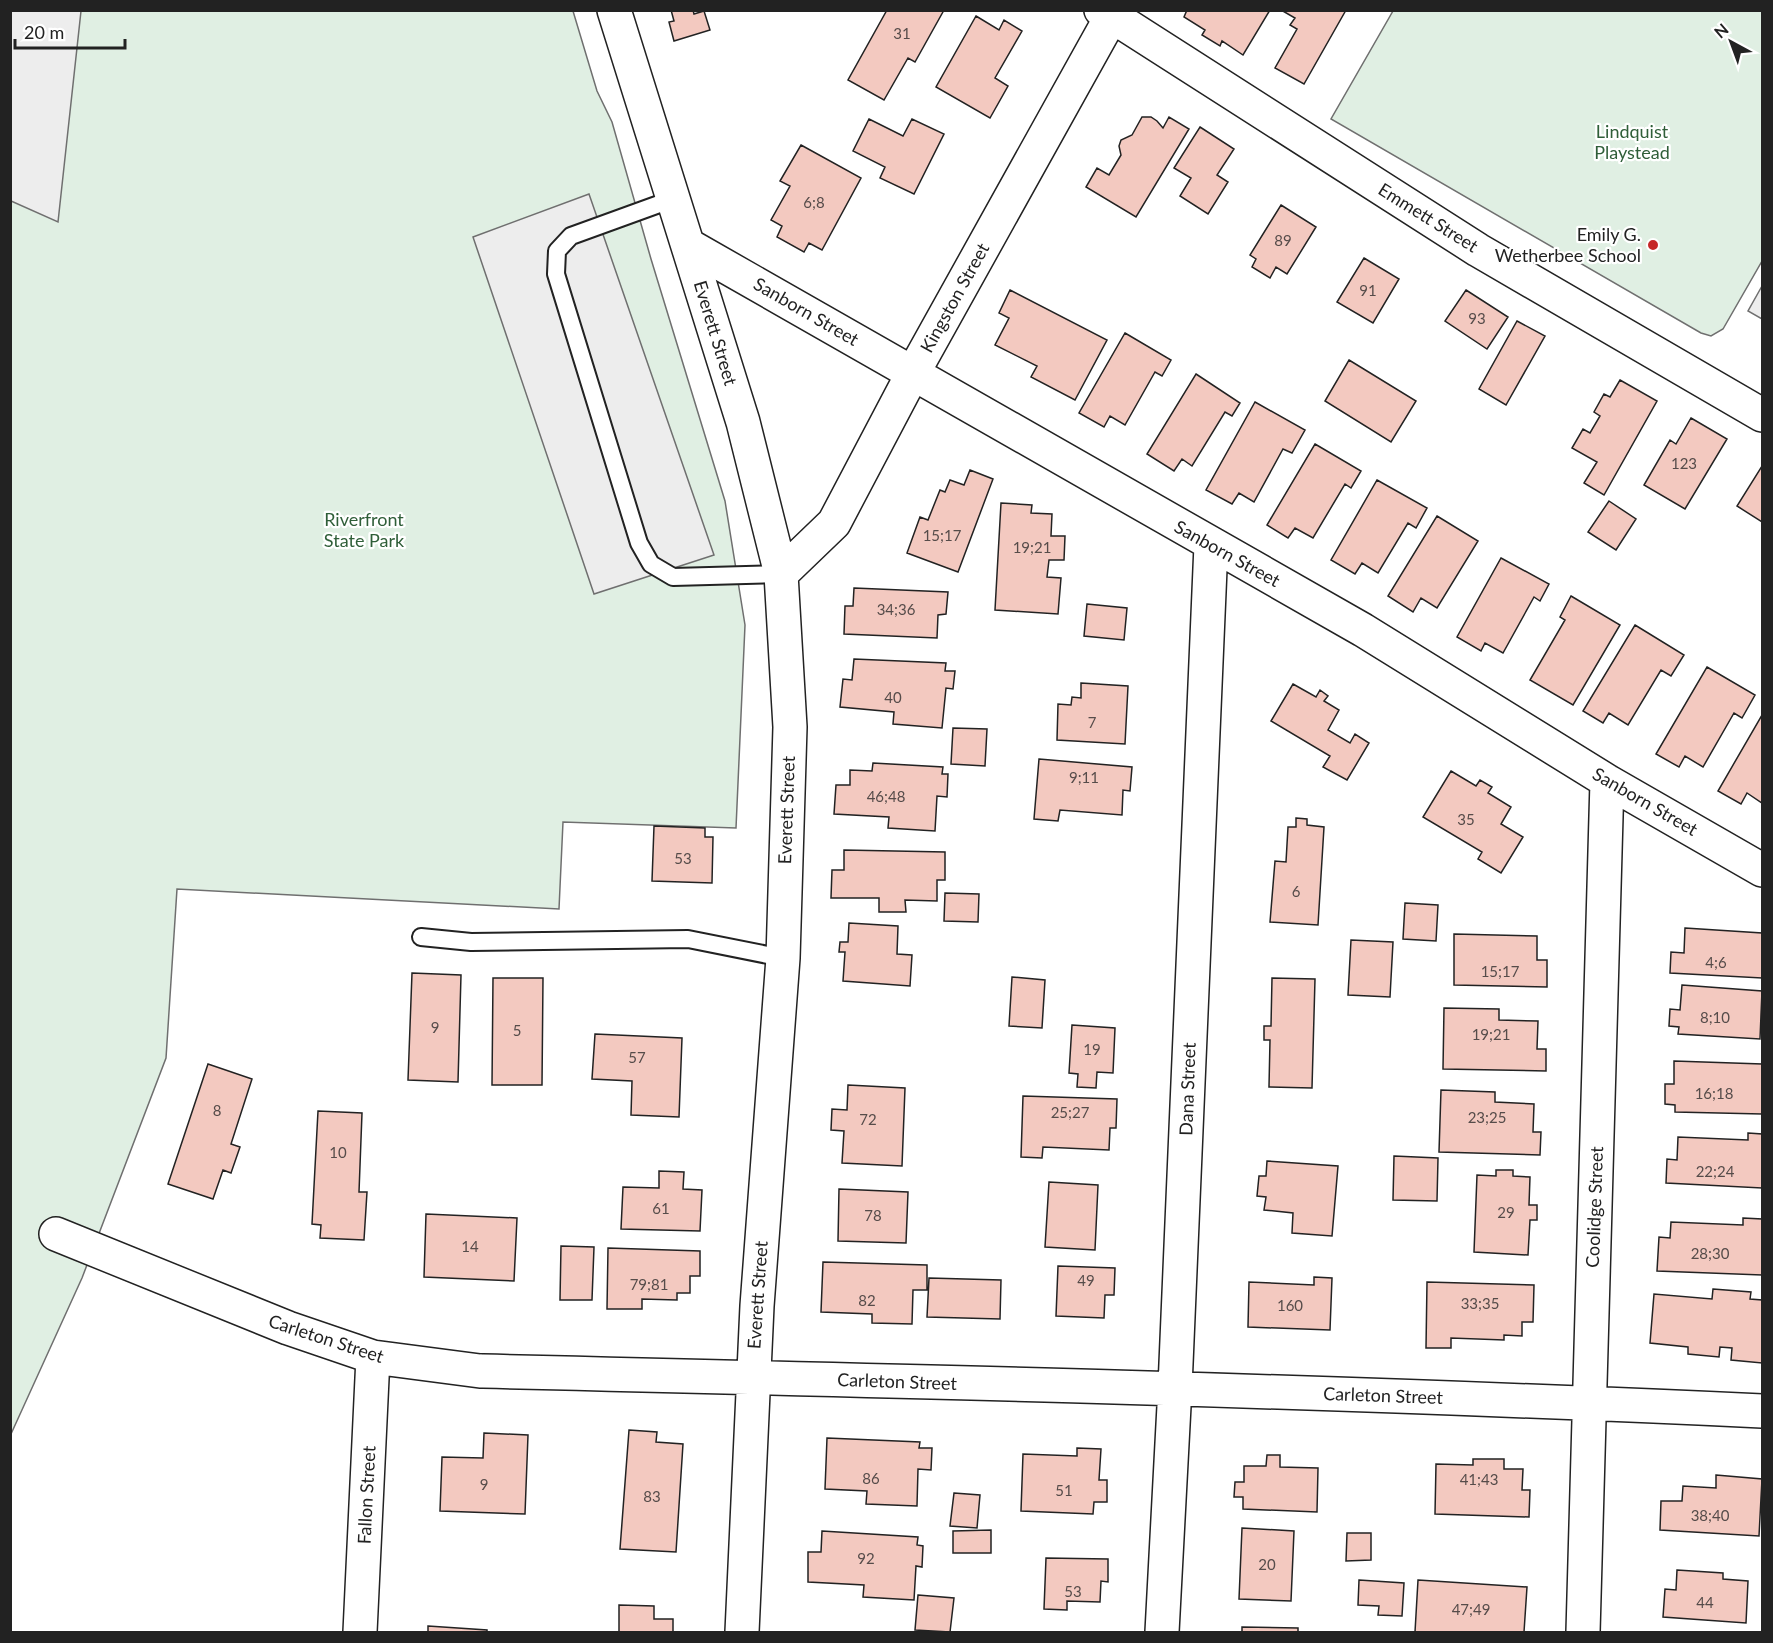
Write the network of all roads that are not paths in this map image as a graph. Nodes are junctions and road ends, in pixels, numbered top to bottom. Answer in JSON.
{"nodes":[{"id":1,"x":614,"y":10,"type":"edge"},
{"id":2,"x":1110,"y":12,"type":"edge"},
{"id":3,"x":673,"y":199,"type":"junction"},
{"id":4,"x":688,"y":245,"type":"junction"},
{"id":5,"x":913,"y":373,"type":"junction"},
{"id":6,"x":1762,"y":415,"type":"edge"},
{"id":7,"x":1211,"y":545,"type":"junction"},
{"id":8,"x":781,"y":574,"type":"junction"},
{"id":9,"x":1607,"y":780,"type":"junction"},
{"id":10,"x":1762,"y":870,"type":"edge"},
{"id":11,"x":421,"y":937,"type":"dead end"},
{"id":12,"x":783,"y":958,"type":"junction"},
{"id":13,"x":56,"y":1234,"type":"dead end"},
{"id":14,"x":373,"y":1357,"type":"junction"},
{"id":15,"x":753,"y":1378,"type":"junction"},
{"id":16,"x":1175,"y":1389,"type":"junction"},
{"id":17,"x":1590,"y":1402,"type":"junction"},
{"id":18,"x":1762,"y":1411,"type":"edge"},
{"id":19,"x":360,"y":1632,"type":"edge"},
{"id":20,"x":742,"y":1632,"type":"edge"},
{"id":21,"x":1162,"y":1632,"type":"edge"},
{"id":22,"x":1584,"y":1632,"type":"edge"}],
"edges":[{"from":1,"to":3,"type":"street","name":"Everett Street"},
{"from":2,"to":5,"type":"street","name":"Kingston Street"},
{"from":2,"to":6,"type":"street","name":"Emmett Street"},
{"from":3,"to":4,"type":"street","name":"Everett Street"},
{"from":3,"to":8,"type":"lane"},
{"from":4,"to":5,"type":"street","name":"Sanborn Street"},
{"from":4,"to":8,"type":"street","name":"Everett Street"},
{"from":5,"to":7,"type":"street","name":"Sanborn Street"},
{"from":5,"to":8,"type":"street","name":"Kingston Street"},
{"from":7,"to":9,"type":"street","name":"Sanborn Street"},
{"from":7,"to":16,"type":"street","name":"Dana Street"},
{"from":8,"to":12,"type":"street","name":"Everett Street"},
{"from":9,"to":10,"type":"street","name":"Sanborn Street"},
{"from":9,"to":17,"type":"street","name":"Coolidge Street"},
{"from":11,"to":12,"type":"lane"},
{"from":12,"to":15,"type":"street","name":"Everett Street"},
{"from":13,"to":14,"type":"street","name":"Carleton Street"},
{"from":14,"to":15,"type":"street","name":"Carleton Street"},
{"from":14,"to":19,"type":"street","name":"Fallon Street"},
{"from":15,"to":16,"type":"street","name":"Carleton Street"},
{"from":15,"to":20,"type":"street","name":"Everett Street"},
{"from":16,"to":17,"type":"street","name":"Carleton Street"},
{"from":16,"to":21,"type":"street","name":"Dana Street"},
{"from":17,"to":18,"type":"street","name":"Carleton Street"},
{"from":17,"to":22,"type":"street","name":"Coolidge Street"}]}
